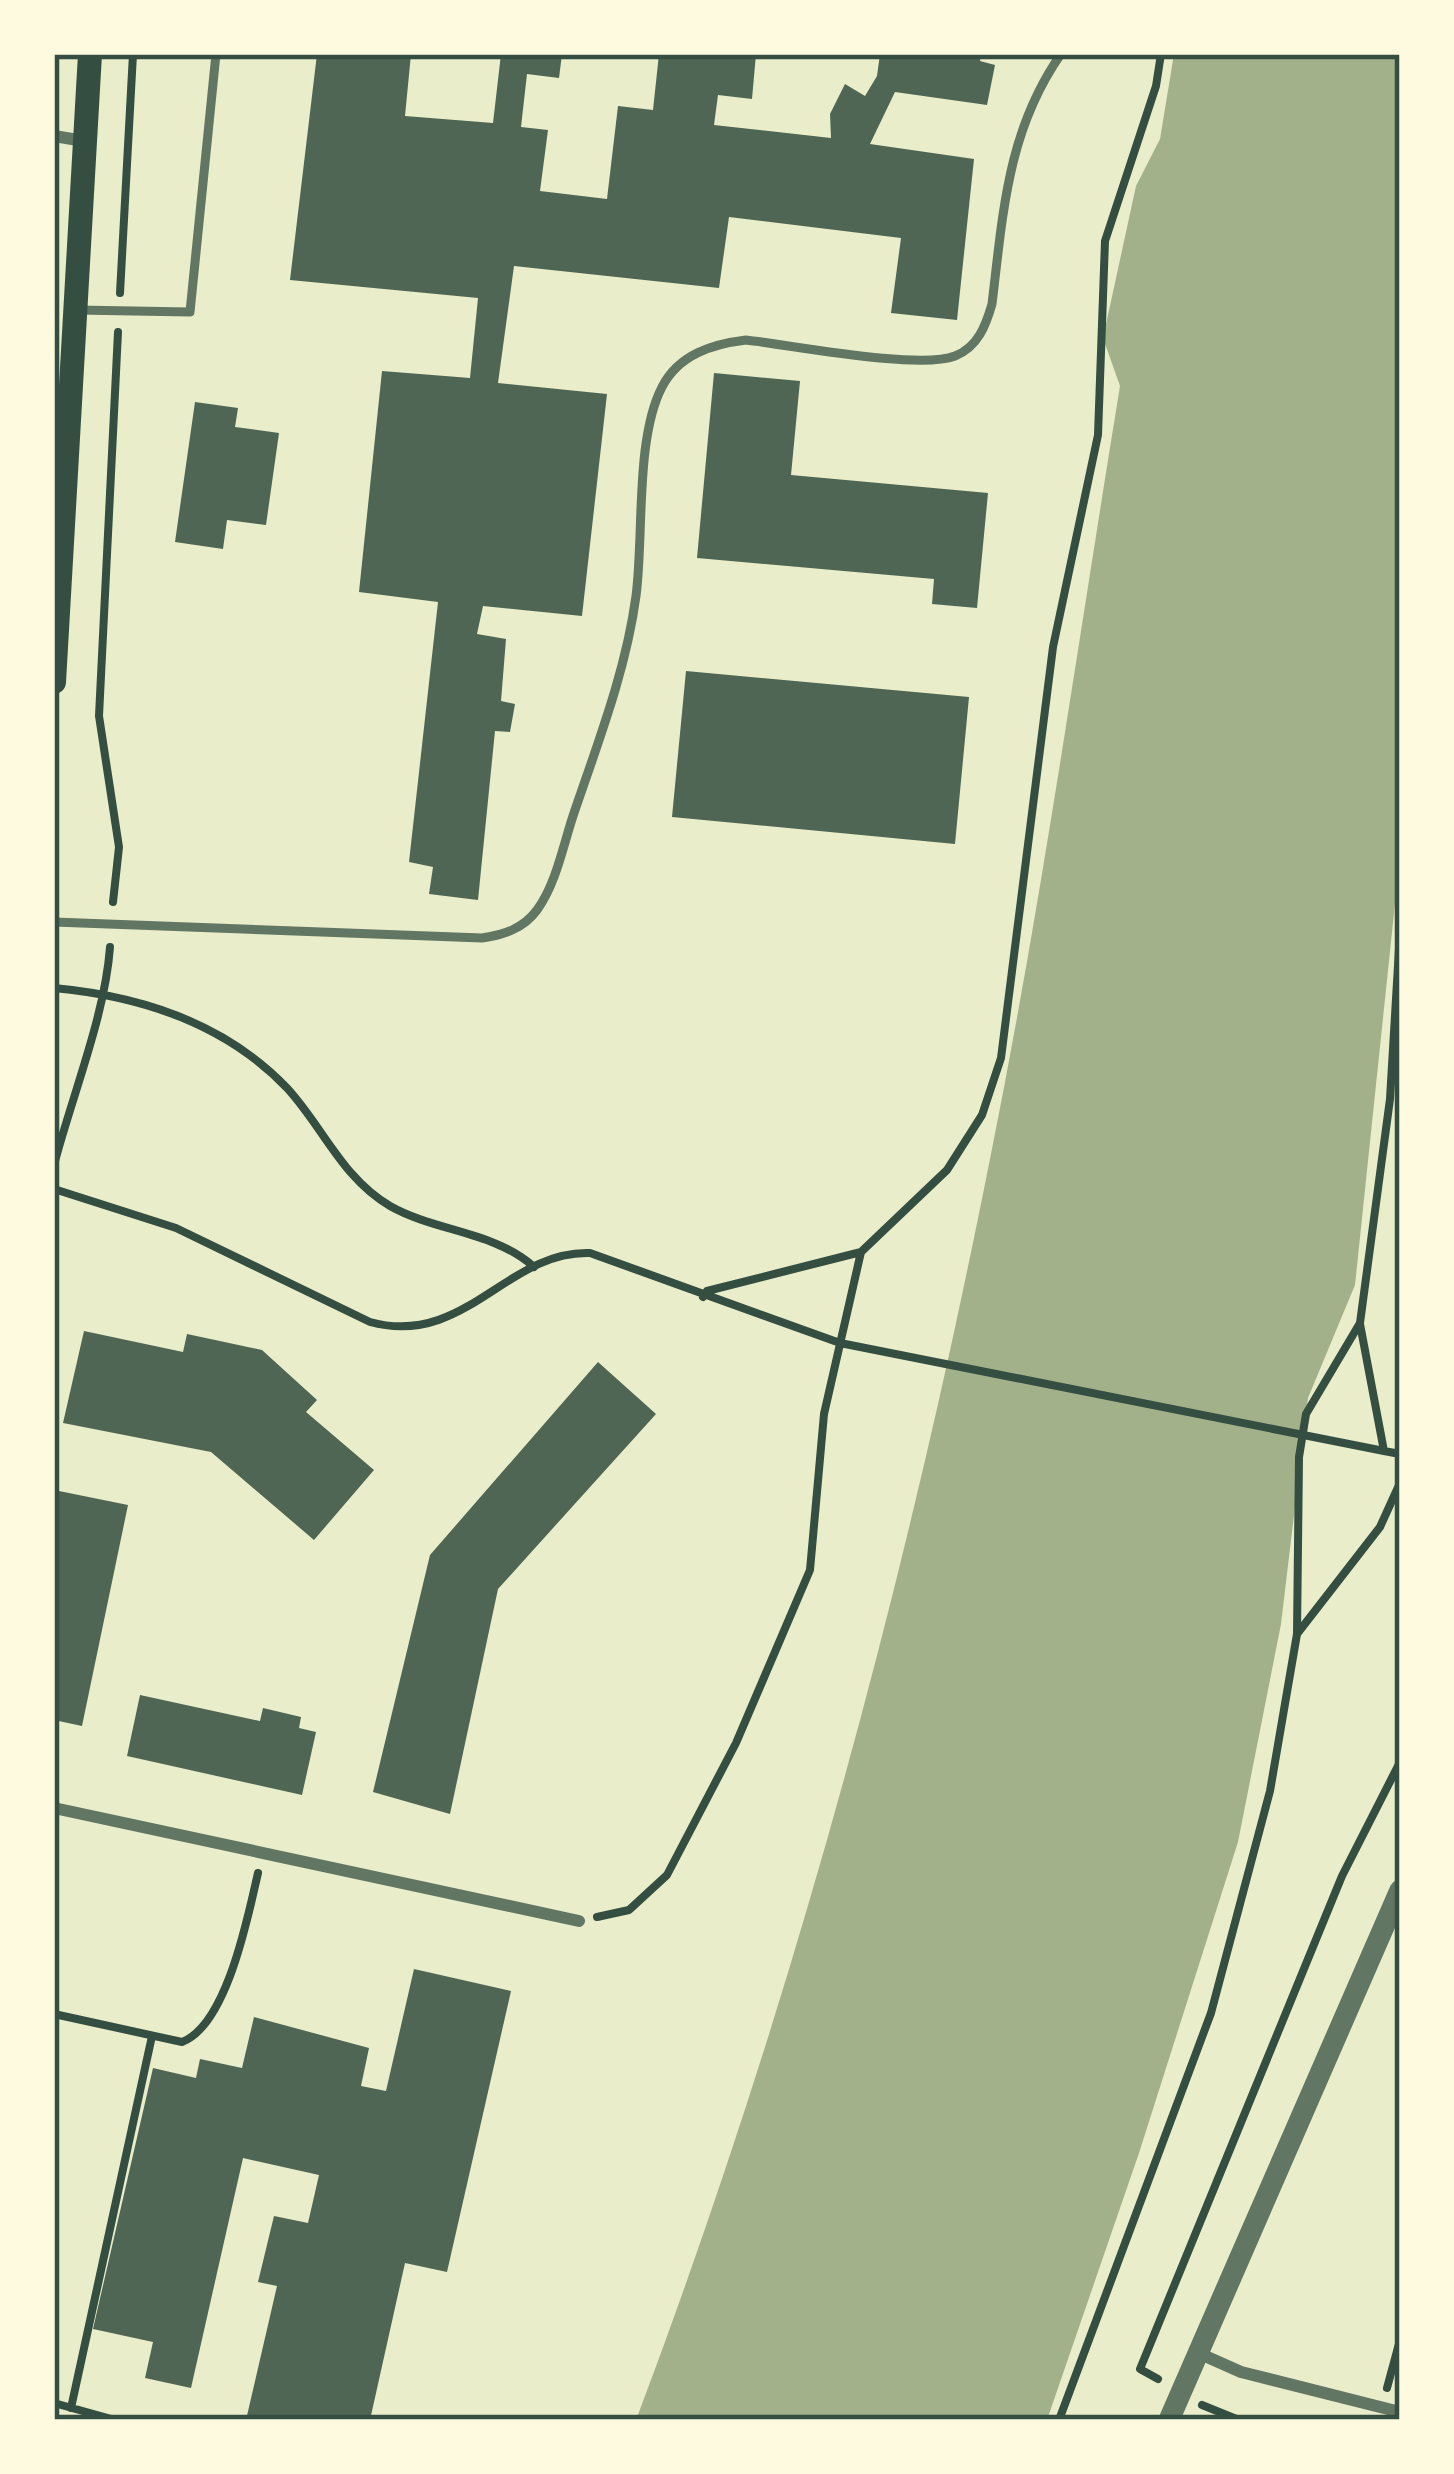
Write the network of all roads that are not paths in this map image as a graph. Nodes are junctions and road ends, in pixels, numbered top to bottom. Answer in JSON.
{"nodes":[{"id":1,"x":90,"y":54,"type":"edge"},
{"id":2,"x":216,"y":54,"type":"edge"},
{"id":3,"x":1060,"y":54,"type":"edge"},
{"id":4,"x":54,"y":136,"type":"edge"},
{"id":5,"x":85,"y":141,"type":"junction"},
{"id":6,"x":75,"y":310,"type":"junction"},
{"id":7,"x":54,"y":682,"type":"edge"},
{"id":8,"x":54,"y":922,"type":"edge"},
{"id":9,"x":54,"y":1808,"type":"edge"},
{"id":10,"x":1400,"y":1891,"type":"edge"},
{"id":11,"x":579,"y":1921,"type":"road end"},
{"id":12,"x":1196,"y":2352,"type":"junction"},
{"id":13,"x":1400,"y":2412,"type":"edge"},
{"id":14,"x":1169,"y":2420,"type":"edge"}],
"edges":[{"from":1,"to":5,"type":"main road"},
{"from":2,"to":6,"type":"lane"},
{"from":3,"to":8,"type":"lane"},
{"from":4,"to":5,"type":"street"},
{"from":5,"to":6,"type":"main road"},
{"from":6,"to":7,"type":"main road"},
{"from":9,"to":11,"type":"street"},
{"from":10,"to":12,"type":"street"},
{"from":12,"to":13,"type":"street"},
{"from":12,"to":14,"type":"street"}]}
